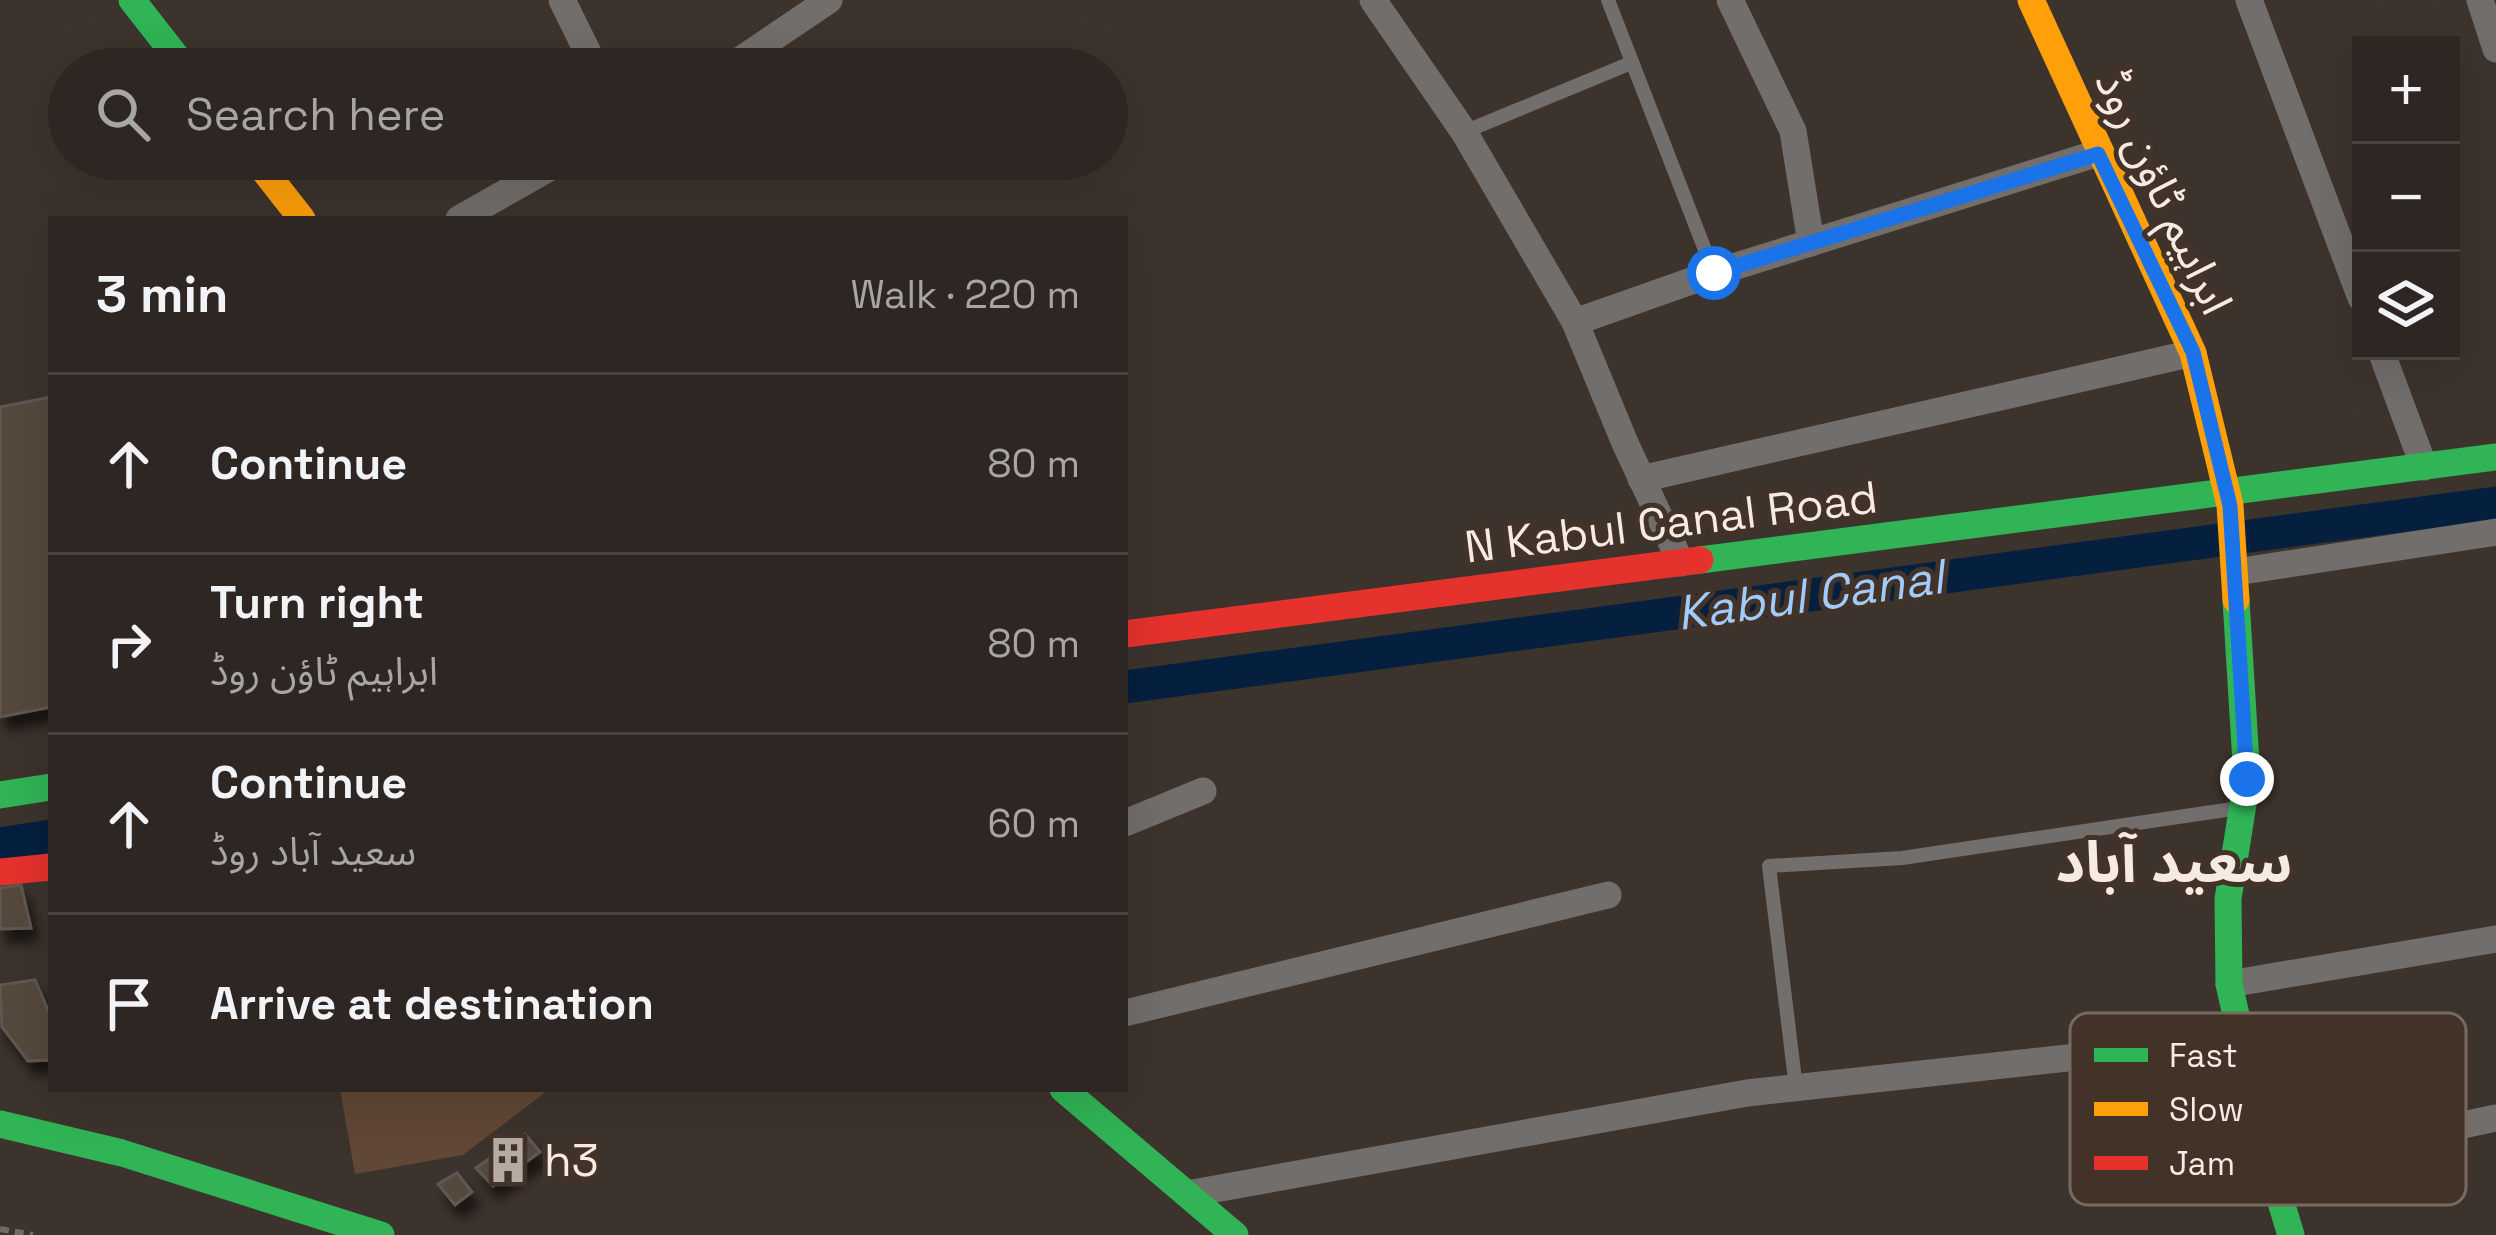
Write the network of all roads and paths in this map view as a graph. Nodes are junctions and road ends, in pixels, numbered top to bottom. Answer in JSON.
{"nodes":[{"id":1,"x":132,"y":0,"type":"edge"},
{"id":2,"x":562,"y":0,"type":"edge"},
{"id":3,"x":829,"y":0,"type":"edge"},
{"id":4,"x":1373,"y":0,"type":"edge"},
{"id":5,"x":1608,"y":0,"type":"edge"},
{"id":6,"x":1730,"y":0,"type":"edge"},
{"id":7,"x":2031,"y":0,"type":"edge"},
{"id":8,"x":2249,"y":0,"type":"edge"},
{"id":9,"x":2480,"y":0,"type":"edge"},
{"id":10,"x":170,"y":48,"type":"edge"},
{"id":11,"x":586,"y":48,"type":"edge"},
{"id":12,"x":758,"y":48,"type":"edge"},
{"id":13,"x":2496,"y":49,"type":"edge"},
{"id":14,"x":1631,"y":63,"type":"junction"},
{"id":15,"x":1464,"y":132,"type":"junction"},
{"id":16,"x":2098,"y":154,"type":"junction"},
{"id":17,"x":271,"y":180,"type":"edge"},
{"id":18,"x":528,"y":180,"type":"edge"},
{"id":19,"x":300,"y":216,"type":"edge"},
{"id":20,"x":464,"y":216,"type":"edge"},
{"id":21,"x":1810,"y":243,"type":"junction"},
{"id":22,"x":1714,"y":273,"type":"junction"},
{"id":23,"x":2352,"y":274,"type":"edge"},
{"id":24,"x":1575,"y":322,"type":"junction"},
{"id":25,"x":2193,"y":352,"type":"junction"},
{"id":26,"x":2384,"y":360,"type":"edge"},
{"id":27,"x":2496,"y":457,"type":"edge"},
{"id":28,"x":2424,"y":467,"type":"junction"},
{"id":29,"x":1641,"y":479,"type":"junction"},
{"id":30,"x":2229,"y":499,"type":"junction"},
{"id":31,"x":2496,"y":532,"type":"edge"},
{"id":32,"x":1682,"y":563,"type":"junction"},
{"id":33,"x":2236,"y":572,"type":"junction"},
{"id":34,"x":1128,"y":634,"type":"edge"},
{"id":35,"x":48,"y":787,"type":"edge"},
{"id":36,"x":1202,"y":791,"type":"dead end"},
{"id":37,"x":0,"y":795,"type":"edge"},
{"id":38,"x":2242,"y":808,"type":"junction"},
{"id":39,"x":1128,"y":823,"type":"edge"},
{"id":40,"x":48,"y":867,"type":"edge"},
{"id":41,"x":0,"y":872,"type":"edge"},
{"id":42,"x":1608,"y":895,"type":"dead end"},
{"id":43,"x":2496,"y":938,"type":"edge"},
{"id":44,"x":2229,"y":983,"type":"junction"},
{"id":45,"x":1128,"y":1012,"type":"edge"},
{"id":46,"x":2236,"y":1013,"type":"edge"},
{"id":47,"x":2070,"y":1058,"type":"edge"},
{"id":48,"x":1796,"y":1088,"type":"junction"},
{"id":49,"x":1067,"y":1092,"type":"edge"},
{"id":50,"x":2496,"y":1118,"type":"edge"},
{"id":51,"x":0,"y":1124,"type":"edge"},
{"id":52,"x":2466,"y":1124,"type":"edge"},
{"id":53,"x":1187,"y":1194,"type":"junction"},
{"id":54,"x":2282,"y":1205,"type":"edge"},
{"id":55,"x":0,"y":1229,"type":"edge"},
{"id":56,"x":33,"y":1235,"type":"edge"},
{"id":57,"x":381,"y":1235,"type":"edge"},
{"id":58,"x":1235,"y":1235,"type":"edge"},
{"id":59,"x":2291,"y":1235,"type":"edge"}],
"edges":[{"from":1,"to":10,"type":"main road"},
{"from":2,"to":11,"type":"street"},
{"from":3,"to":12,"type":"street"},
{"from":4,"to":15,"type":"street"},
{"from":5,"to":14,"type":"lane"},
{"from":6,"to":21,"type":"street"},
{"from":7,"to":16,"type":"main road","name":"ابراہیم ٹاؤن روڈ"},
{"from":8,"to":23,"type":"street"},
{"from":9,"to":13,"type":"street"},
{"from":14,"to":15,"type":"lane"},
{"from":14,"to":22,"type":"lane"},
{"from":15,"to":24,"type":"street"},
{"from":16,"to":21,"type":"street"},
{"from":16,"to":25,"type":"main road","name":"ابراہیم ٹاؤن روڈ"},
{"from":17,"to":19,"type":"main road"},
{"from":18,"to":20,"type":"street"},
{"from":21,"to":22,"type":"street"},
{"from":22,"to":24,"type":"street"},
{"from":24,"to":29,"type":"street"},
{"from":25,"to":29,"type":"street"},
{"from":25,"to":30,"type":"main road","name":"ابراہیم ٹاؤن روڈ"},
{"from":26,"to":28,"type":"street"},
{"from":27,"to":28,"type":"main road","name":"N Kabul Canal Road"},
{"from":28,"to":30,"type":"main road","name":"N Kabul Canal Road"},
{"from":29,"to":32,"type":"street"},
{"from":30,"to":32,"type":"main road","name":"N Kabul Canal Road"},
{"from":30,"to":33,"type":"main road","name":"ابراہیم ٹاؤن روڈ"},
{"from":31,"to":33,"type":"street"},
{"from":32,"to":34,"type":"main road","name":"N Kabul Canal Road"},
{"from":33,"to":38,"type":"main road","name":"ابراہیم ٹاؤن روڈ"},
{"from":35,"to":37,"type":"main road"},
{"from":36,"to":39,"type":"street"},
{"from":38,"to":44,"type":"main road","name":"ابراہیم ٹاؤن روڈ"},
{"from":38,"to":48,"type":"lane"},
{"from":40,"to":41,"type":"main road"},
{"from":42,"to":45,"type":"street"},
{"from":43,"to":44,"type":"street"},
{"from":44,"to":46,"type":"main road","name":"ابراہیم ٹاؤن روڈ"},
{"from":47,"to":48,"type":"street"},
{"from":48,"to":53,"type":"street"},
{"from":49,"to":53,"type":"main road"},
{"from":50,"to":52,"type":"street"},
{"from":51,"to":57,"type":"main road"},
{"from":53,"to":58,"type":"main road"},
{"from":54,"to":59,"type":"main road","name":"ابراہیم ٹاؤن روڈ"},
{"from":55,"to":56,"type":"path"}]}
